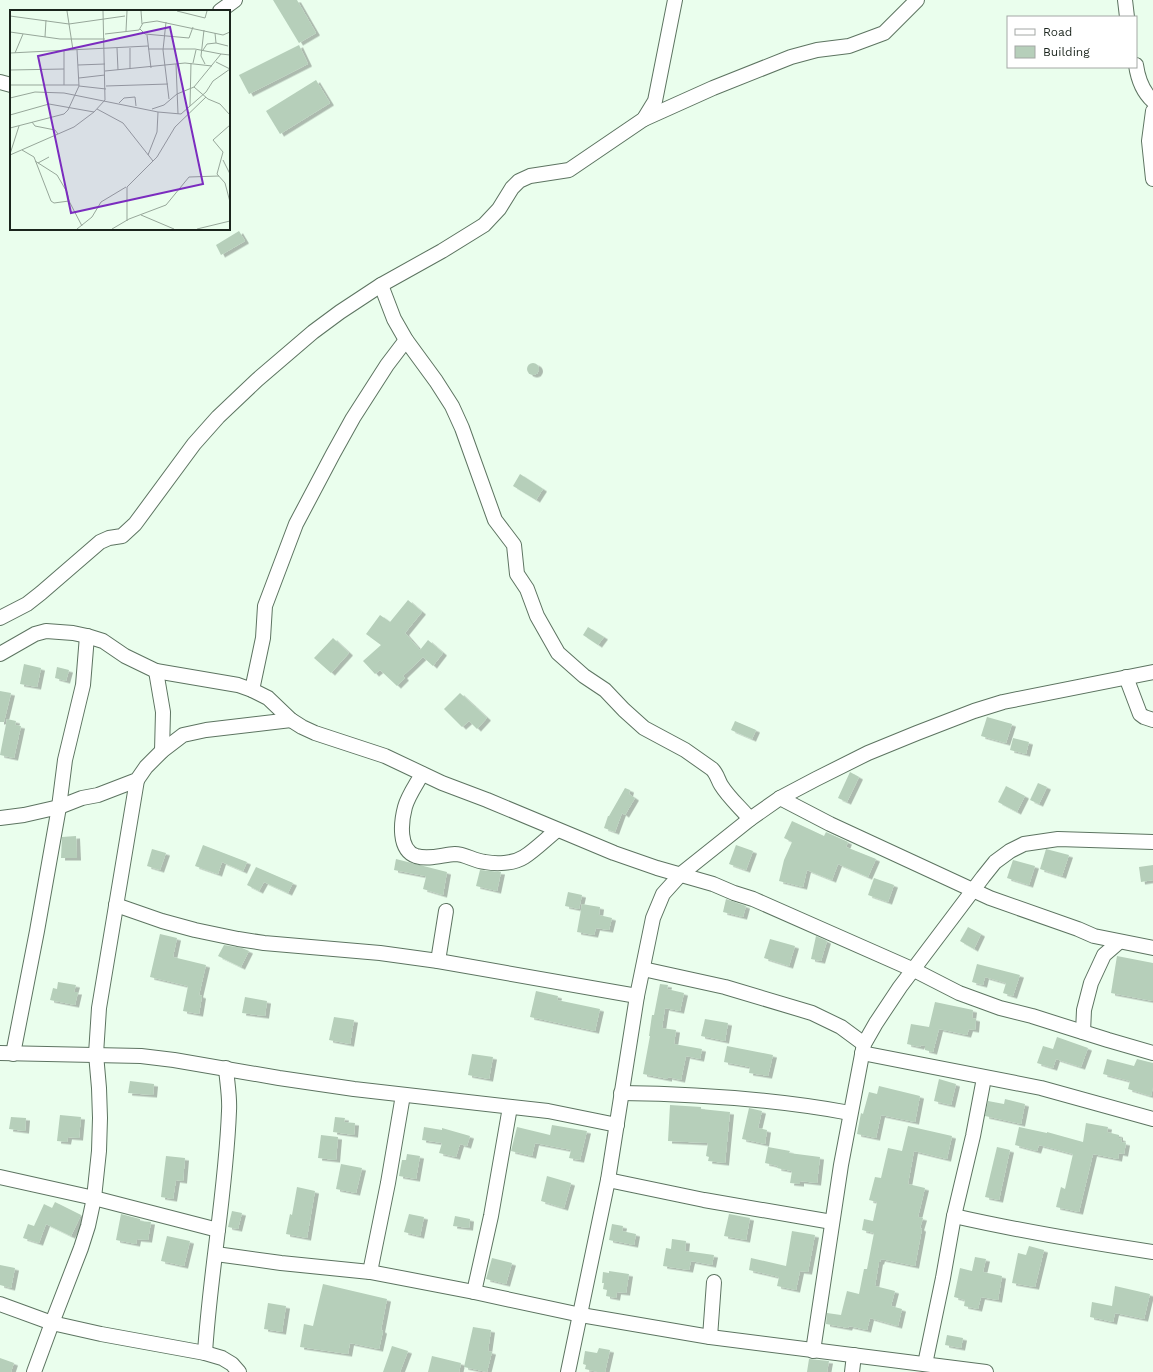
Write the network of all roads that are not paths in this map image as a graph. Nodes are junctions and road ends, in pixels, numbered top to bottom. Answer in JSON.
{"nodes":[{"id":1,"x":235,"y":0,"type":"edge"},
{"id":2,"x":675,"y":0,"type":"edge"},
{"id":3,"x":917,"y":0,"type":"edge"},
{"id":4,"x":1125,"y":0,"type":"edge"},
{"id":5,"x":221,"y":10,"type":"edge"},
{"id":6,"x":1127,"y":16,"type":"edge"},
{"id":7,"x":1137,"y":68,"type":"edge"},
{"id":8,"x":0,"y":82,"type":"edge"},
{"id":9,"x":10,"y":85,"type":"edge"},
{"id":10,"x":1153,"y":101,"type":"edge"},
{"id":11,"x":1153,"y":111,"type":"edge"},
{"id":12,"x":644,"y":119,"type":"junction"},
{"id":13,"x":1153,"y":179,"type":"edge"},
{"id":14,"x":381,"y":285,"type":"junction"},
{"id":15,"x":406,"y":340,"type":"junction"},
{"id":16,"x":0,"y":618,"type":"edge"},
{"id":17,"x":88,"y":636,"type":"junction"},
{"id":18,"x":0,"y":654,"type":"edge"},
{"id":19,"x":156,"y":671,"type":"junction"},
{"id":20,"x":1153,"y":672,"type":"edge"},
{"id":21,"x":1126,"y":677,"type":"junction"},
{"id":22,"x":252,"y":690,"type":"junction"},
{"id":23,"x":291,"y":720,"type":"junction"},
{"id":24,"x":1153,"y":720,"type":"edge"},
{"id":25,"x":162,"y":751,"type":"junction"},
{"id":26,"x":422,"y":774,"type":"junction"},
{"id":27,"x":137,"y":780,"type":"junction"},
{"id":28,"x":780,"y":798,"type":"junction"},
{"id":29,"x":59,"y":807,"type":"junction"},
{"id":30,"x":0,"y":818,"type":"edge"},
{"id":31,"x":750,"y":819,"type":"junction"},
{"id":32,"x":557,"y":830,"type":"junction"},
{"id":33,"x":1153,"y":842,"type":"edge"},
{"id":34,"x":681,"y":874,"type":"junction"},
{"id":35,"x":973,"y":891,"type":"junction"},
{"id":36,"x":116,"y":905,"type":"junction"},
{"id":37,"x":446,"y":911,"type":"dead end"},
{"id":38,"x":1120,"y":942,"type":"junction"},
{"id":39,"x":1153,"y":948,"type":"edge"},
{"id":40,"x":438,"y":961,"type":"junction"},
{"id":41,"x":642,"y":969,"type":"junction"},
{"id":42,"x":914,"y":970,"type":"junction"},
{"id":43,"x":637,"y":996,"type":"junction"},
{"id":44,"x":1084,"y":1032,"type":"junction"},
{"id":45,"x":863,"y":1049,"type":"junction"},
{"id":46,"x":7,"y":1053,"type":"edge"},
{"id":47,"x":1153,"y":1053,"type":"edge"},
{"id":48,"x":96,"y":1054,"type":"junction"},
{"id":49,"x":226,"y":1068,"type":"junction"},
{"id":50,"x":984,"y":1078,"type":"junction"},
{"id":51,"x":621,"y":1093,"type":"junction"},
{"id":52,"x":403,"y":1095,"type":"junction"},
{"id":53,"x":510,"y":1107,"type":"junction"},
{"id":54,"x":850,"y":1113,"type":"junction"},
{"id":55,"x":1153,"y":1118,"type":"edge"},
{"id":56,"x":617,"y":1125,"type":"junction"},
{"id":57,"x":0,"y":1177,"type":"edge"},
{"id":58,"x":608,"y":1180,"type":"junction"},
{"id":59,"x":94,"y":1198,"type":"junction"},
{"id":60,"x":954,"y":1216,"type":"junction"},
{"id":61,"x":832,"y":1222,"type":"junction"},
{"id":62,"x":218,"y":1230,"type":"junction"},
{"id":63,"x":1153,"y":1252,"type":"edge"},
{"id":64,"x":216,"y":1254,"type":"junction"},
{"id":65,"x":370,"y":1272,"type":"junction"},
{"id":66,"x":714,"y":1282,"type":"dead end"},
{"id":67,"x":474,"y":1292,"type":"junction"},
{"id":68,"x":0,"y":1304,"type":"edge"},
{"id":69,"x":581,"y":1315,"type":"junction"},
{"id":70,"x":52,"y":1322,"type":"junction"},
{"id":71,"x":710,"y":1337,"type":"junction"},
{"id":72,"x":813,"y":1351,"type":"junction"},
{"id":73,"x":205,"y":1353,"type":"junction"},
{"id":74,"x":854,"y":1355,"type":"junction"},
{"id":75,"x":925,"y":1364,"type":"junction"},
{"id":76,"x":34,"y":1372,"type":"edge"},
{"id":77,"x":239,"y":1372,"type":"edge"},
{"id":78,"x":568,"y":1372,"type":"edge"},
{"id":79,"x":852,"y":1372,"type":"edge"},
{"id":80,"x":986,"y":1372,"type":"edge"}],
"edges":[{"from":1,"to":5,"type":"street"},
{"from":2,"to":12,"type":"street"},
{"from":3,"to":12,"type":"street"},
{"from":4,"to":6,"type":"street"},
{"from":7,"to":10,"type":"street"},
{"from":8,"to":9,"type":"street"},
{"from":11,"to":13,"type":"street"},
{"from":12,"to":14,"type":"street"},
{"from":14,"to":15,"type":"street"},
{"from":14,"to":16,"type":"street"},
{"from":15,"to":22,"type":"street"},
{"from":15,"to":31,"type":"street"},
{"from":17,"to":18,"type":"street"},
{"from":17,"to":19,"type":"street"},
{"from":17,"to":29,"type":"street"},
{"from":19,"to":22,"type":"street"},
{"from":19,"to":25,"type":"street"},
{"from":20,"to":21,"type":"street"},
{"from":21,"to":24,"type":"street"},
{"from":21,"to":28,"type":"street"},
{"from":22,"to":23,"type":"street"},
{"from":23,"to":25,"type":"street"},
{"from":23,"to":26,"type":"street"},
{"from":25,"to":27,"type":"street"},
{"from":26,"to":32,"type":"street"},
{"from":26,"to":32,"type":"street"},
{"from":27,"to":29,"type":"street"},
{"from":27,"to":36,"type":"street"},
{"from":28,"to":31,"type":"street"},
{"from":28,"to":35,"type":"street"},
{"from":29,"to":30,"type":"street"},
{"from":29,"to":46,"type":"street"},
{"from":31,"to":34,"type":"street"},
{"from":32,"to":34,"type":"street"},
{"from":33,"to":35,"type":"street"},
{"from":34,"to":41,"type":"street"},
{"from":34,"to":42,"type":"street"},
{"from":35,"to":38,"type":"street"},
{"from":35,"to":42,"type":"street"},
{"from":36,"to":40,"type":"street"},
{"from":36,"to":48,"type":"street"},
{"from":37,"to":40,"type":"street"},
{"from":38,"to":39,"type":"street"},
{"from":38,"to":44,"type":"street"},
{"from":40,"to":43,"type":"street"},
{"from":41,"to":43,"type":"street"},
{"from":41,"to":45,"type":"street"},
{"from":42,"to":44,"type":"street"},
{"from":42,"to":45,"type":"street"},
{"from":43,"to":51,"type":"street"},
{"from":44,"to":47,"type":"street"},
{"from":45,"to":50,"type":"street"},
{"from":45,"to":54,"type":"street"},
{"from":46,"to":48,"type":"street"},
{"from":48,"to":49,"type":"street"},
{"from":48,"to":59,"type":"street"},
{"from":49,"to":52,"type":"street"},
{"from":49,"to":62,"type":"street"},
{"from":50,"to":55,"type":"street"},
{"from":50,"to":60,"type":"street"},
{"from":51,"to":54,"type":"street"},
{"from":51,"to":56,"type":"street"},
{"from":52,"to":53,"type":"street"},
{"from":52,"to":65,"type":"street"},
{"from":53,"to":56,"type":"street"},
{"from":53,"to":67,"type":"street"},
{"from":54,"to":61,"type":"street"},
{"from":56,"to":58,"type":"street"},
{"from":57,"to":59,"type":"street"},
{"from":58,"to":61,"type":"street"},
{"from":58,"to":69,"type":"street"},
{"from":59,"to":62,"type":"street"},
{"from":59,"to":70,"type":"street"},
{"from":60,"to":63,"type":"street"},
{"from":60,"to":75,"type":"street"},
{"from":61,"to":72,"type":"street"},
{"from":62,"to":64,"type":"street"},
{"from":64,"to":65,"type":"street"},
{"from":64,"to":73,"type":"street"},
{"from":65,"to":67,"type":"street"},
{"from":66,"to":71,"type":"street"},
{"from":67,"to":69,"type":"street"},
{"from":68,"to":70,"type":"street"},
{"from":69,"to":71,"type":"street"},
{"from":69,"to":78,"type":"street"},
{"from":70,"to":73,"type":"street"},
{"from":70,"to":76,"type":"street"},
{"from":71,"to":72,"type":"street"},
{"from":72,"to":74,"type":"street"},
{"from":73,"to":77,"type":"street"},
{"from":74,"to":75,"type":"street"},
{"from":74,"to":79,"type":"street"},
{"from":75,"to":80,"type":"street"}]}
